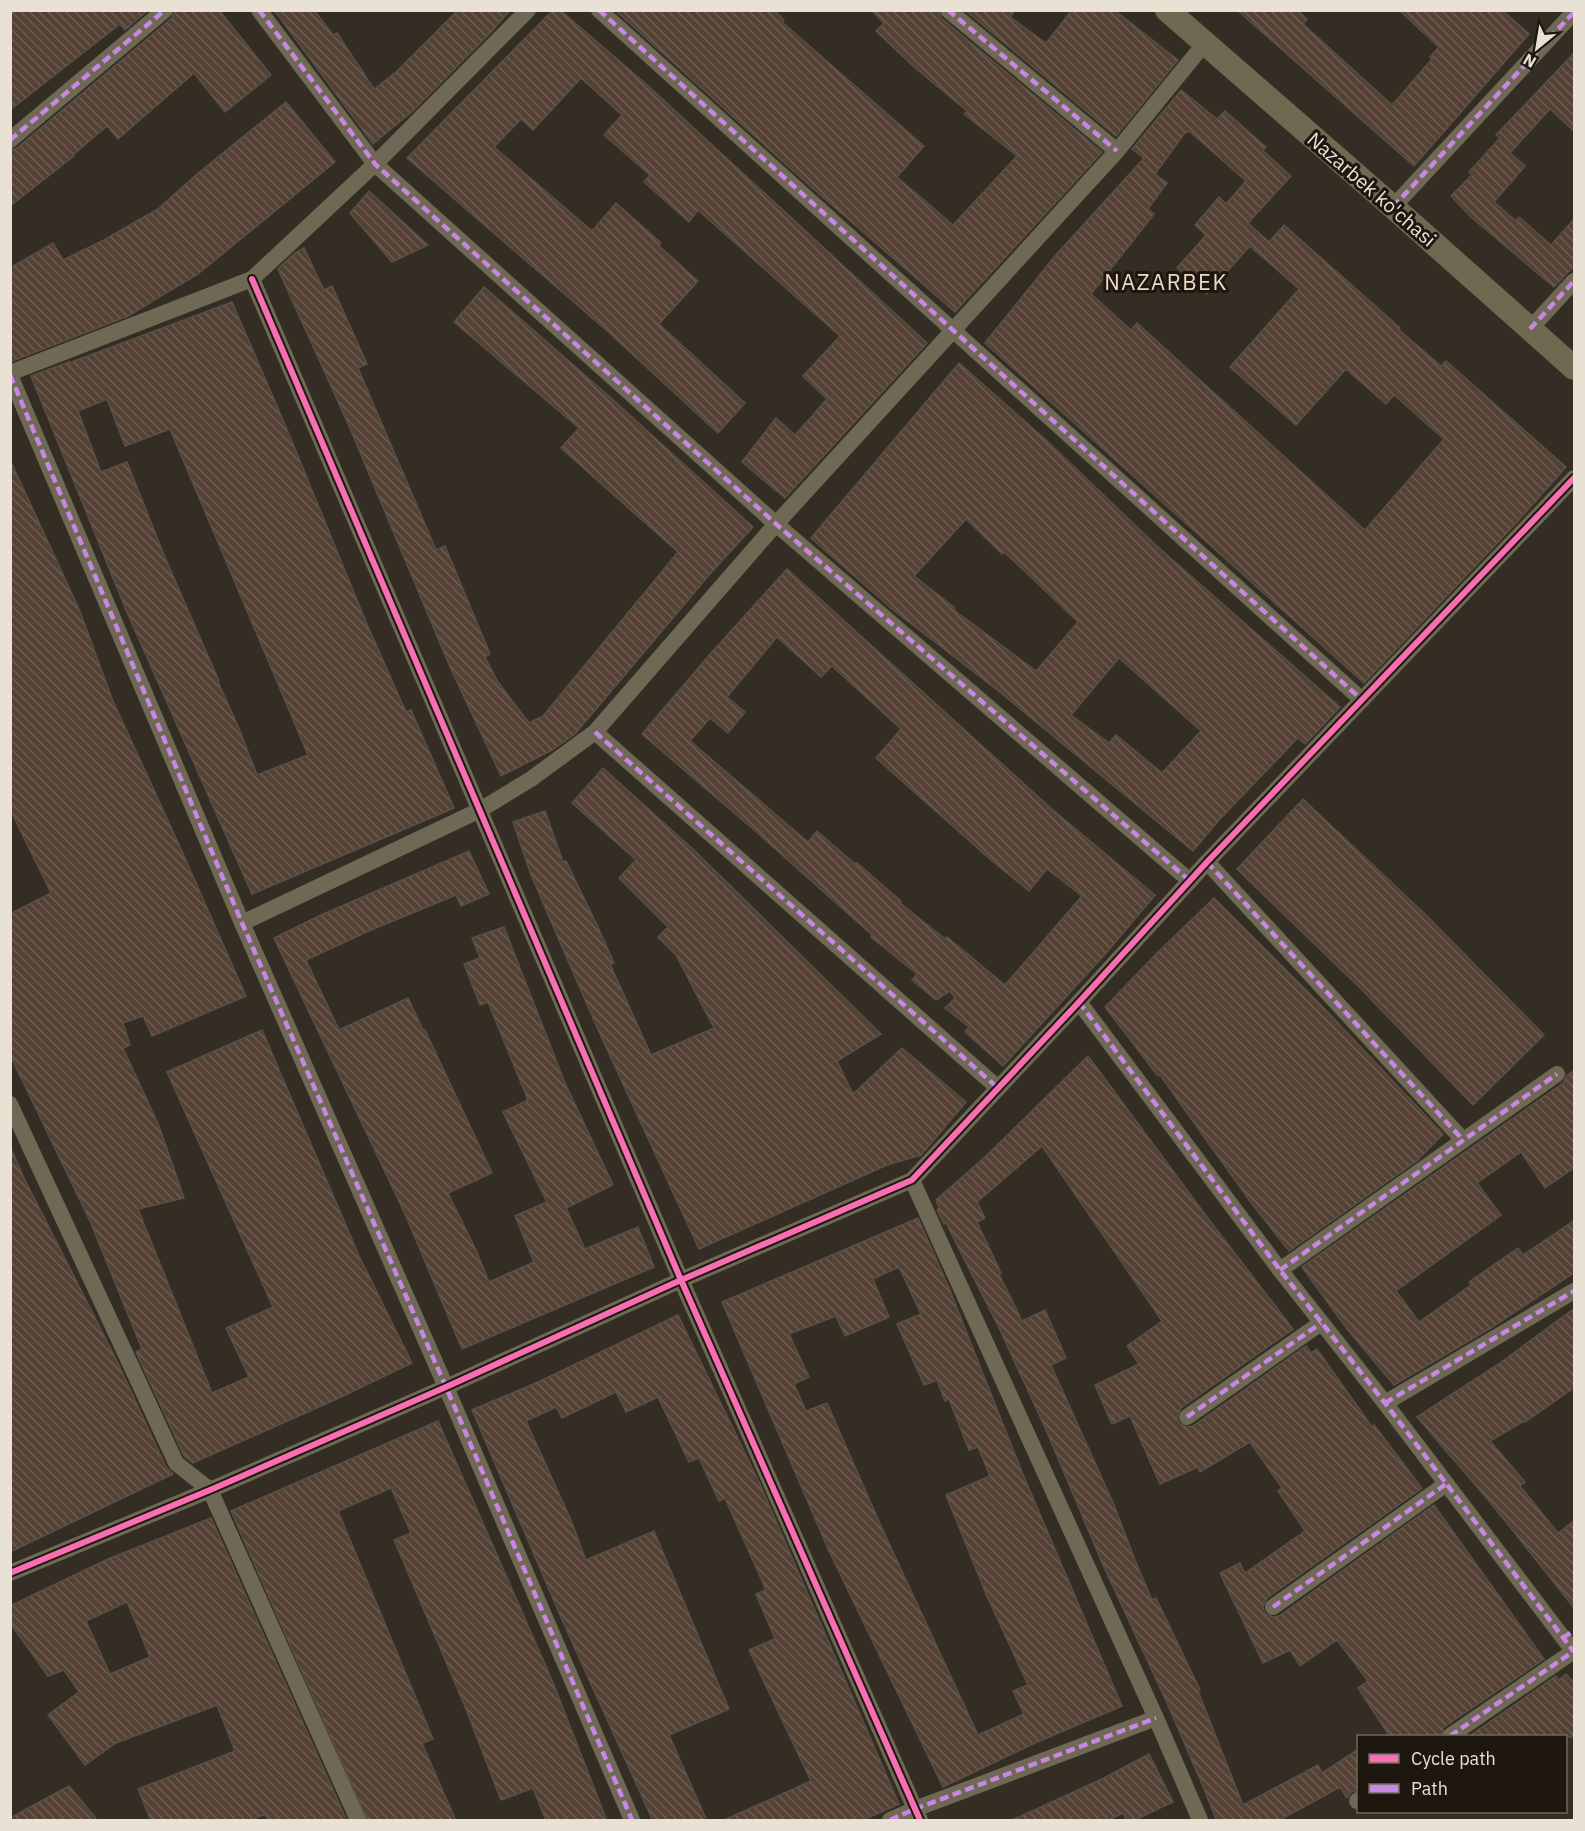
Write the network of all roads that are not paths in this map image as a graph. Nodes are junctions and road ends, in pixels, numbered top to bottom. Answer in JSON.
{"nodes":[{"id":1,"x":165,"y":10,"type":"edge"},
{"id":2,"x":259,"y":10,"type":"edge"},
{"id":3,"x":528,"y":10,"type":"edge"},
{"id":4,"x":599,"y":10,"type":"edge"},
{"id":5,"x":948,"y":10,"type":"edge"},
{"id":6,"x":1167,"y":10,"type":"edge"},
{"id":7,"x":1569,"y":13,"type":"edge"},
{"id":8,"x":1205,"y":43,"type":"junction"},
{"id":9,"x":10,"y":140,"type":"edge"},
{"id":10,"x":1116,"y":151,"type":"junction"},
{"id":11,"x":375,"y":164,"type":"junction"},
{"id":12,"x":1393,"y":207,"type":"junction"},
{"id":13,"x":252,"y":279,"type":"junction"},
{"id":14,"x":1575,"y":281,"type":"edge"},
{"id":15,"x":954,"y":329,"type":"junction"},
{"id":16,"x":1530,"y":329,"type":"junction"},
{"id":17,"x":1575,"y":368,"type":"edge"},
{"id":18,"x":10,"y":374,"type":"edge"},
{"id":19,"x":1575,"y":478,"type":"edge"},
{"id":20,"x":776,"y":524,"type":"junction"},
{"id":21,"x":1362,"y":700,"type":"junction"},
{"id":22,"x":595,"y":732,"type":"junction"},
{"id":23,"x":480,"y":810,"type":"junction"},
{"id":24,"x":1208,"y":862,"type":"junction"},
{"id":25,"x":1190,"y":881,"type":"junction"},
{"id":26,"x":242,"y":923,"type":"junction"},
{"id":27,"x":1079,"y":1002,"type":"junction"},
{"id":28,"x":1557,"y":1074,"type":"dead end"},
{"id":29,"x":998,"y":1088,"type":"junction"},
{"id":30,"x":10,"y":1104,"type":"edge"},
{"id":31,"x":1463,"y":1140,"type":"junction"},
{"id":32,"x":912,"y":1180,"type":"junction"},
{"id":33,"x":1280,"y":1270,"type":"junction"},
{"id":34,"x":681,"y":1280,"type":"junction"},
{"id":35,"x":1575,"y":1291,"type":"edge"},
{"id":36,"x":1321,"y":1323,"type":"junction"},
{"id":37,"x":446,"y":1387,"type":"junction"},
{"id":38,"x":1385,"y":1403,"type":"junction"},
{"id":39,"x":1187,"y":1417,"type":"dead end"},
{"id":40,"x":1446,"y":1484,"type":"junction"},
{"id":41,"x":210,"y":1490,"type":"junction"},
{"id":42,"x":10,"y":1573,"type":"edge"},
{"id":43,"x":1273,"y":1607,"type":"dead end"},
{"id":44,"x":1572,"y":1643,"type":"edge"},
{"id":45,"x":1156,"y":1718,"type":"junction"},
{"id":46,"x":1453,"y":1735,"type":"edge"},
{"id":47,"x":917,"y":1815,"type":"edge"},
{"id":48,"x":358,"y":1821,"type":"edge"},
{"id":49,"x":632,"y":1821,"type":"edge"},
{"id":50,"x":890,"y":1821,"type":"edge"},
{"id":51,"x":1200,"y":1821,"type":"edge"}],
"edges":[{"from":1,"to":9,"type":"street"},
{"from":2,"to":11,"type":"street"},
{"from":3,"to":11,"type":"street"},
{"from":4,"to":15,"type":"street"},
{"from":5,"to":10,"type":"street"},
{"from":6,"to":8,"type":"main road","name":"Nazarbek ko'chasi"},
{"from":7,"to":12,"type":"street"},
{"from":8,"to":10,"type":"street"},
{"from":8,"to":12,"type":"main road","name":"Nazarbek ko'chasi"},
{"from":10,"to":15,"type":"street"},
{"from":11,"to":13,"type":"street"},
{"from":11,"to":20,"type":"street"},
{"from":12,"to":16,"type":"main road","name":"Nazarbek ko'chasi"},
{"from":13,"to":18,"type":"street"},
{"from":13,"to":23,"type":"street"},
{"from":14,"to":16,"type":"street"},
{"from":15,"to":20,"type":"street"},
{"from":15,"to":21,"type":"street"},
{"from":16,"to":17,"type":"main road","name":"Nazarbek ko'chasi"},
{"from":18,"to":26,"type":"street"},
{"from":19,"to":21,"type":"street"},
{"from":20,"to":22,"type":"street"},
{"from":20,"to":25,"type":"street"},
{"from":21,"to":24,"type":"street"},
{"from":22,"to":23,"type":"street"},
{"from":22,"to":29,"type":"street"},
{"from":23,"to":26,"type":"street"},
{"from":23,"to":34,"type":"street"},
{"from":24,"to":25,"type":"street"},
{"from":24,"to":31,"type":"street"},
{"from":25,"to":27,"type":"street"},
{"from":26,"to":37,"type":"street"},
{"from":27,"to":29,"type":"street"},
{"from":27,"to":33,"type":"street"},
{"from":28,"to":31,"type":"street"},
{"from":29,"to":32,"type":"street"},
{"from":30,"to":41,"type":"street"},
{"from":31,"to":33,"type":"street"},
{"from":32,"to":34,"type":"street"},
{"from":32,"to":45,"type":"street"},
{"from":33,"to":36,"type":"street"},
{"from":34,"to":37,"type":"street"},
{"from":34,"to":47,"type":"street"},
{"from":35,"to":38,"type":"street"},
{"from":36,"to":38,"type":"street"},
{"from":36,"to":39,"type":"street"},
{"from":37,"to":41,"type":"street"},
{"from":37,"to":49,"type":"street"},
{"from":38,"to":40,"type":"street"},
{"from":40,"to":43,"type":"street"},
{"from":40,"to":44,"type":"street"},
{"from":41,"to":42,"type":"street"},
{"from":41,"to":48,"type":"street"},
{"from":44,"to":46,"type":"street"},
{"from":45,"to":47,"type":"street"},
{"from":45,"to":51,"type":"street"},
{"from":47,"to":50,"type":"street"}]}
